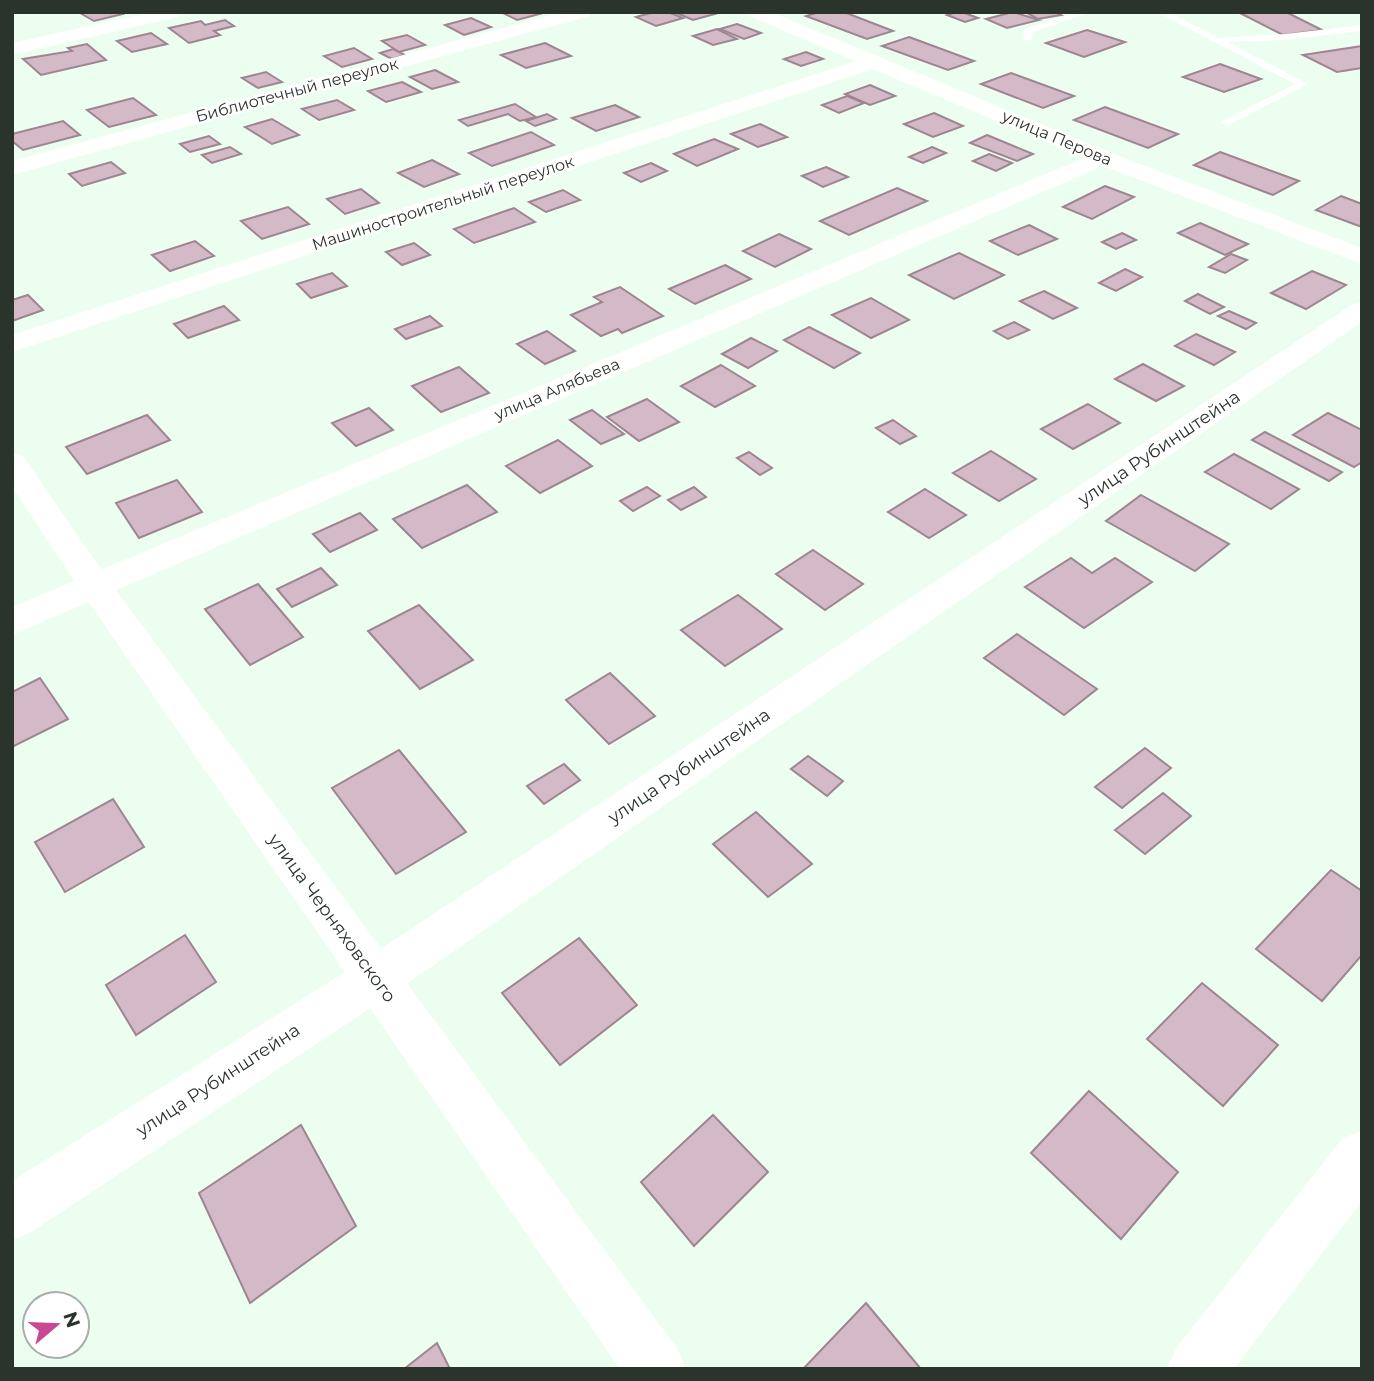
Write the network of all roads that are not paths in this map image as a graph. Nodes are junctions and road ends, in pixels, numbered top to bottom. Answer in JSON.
{"nodes":[{"id":1,"x":177,"y":12,"type":"edge"},
{"id":2,"x":583,"y":12,"type":"edge"},
{"id":3,"x":755,"y":12,"type":"edge"},
{"id":4,"x":1088,"y":12,"type":"edge"},
{"id":5,"x":1161,"y":12,"type":"edge"},
{"id":6,"x":1362,"y":28,"type":"edge"},
{"id":7,"x":1027,"y":39,"type":"dead end"},
{"id":8,"x":1217,"y":41,"type":"junction"},
{"id":9,"x":12,"y":49,"type":"edge"},
{"id":10,"x":874,"y":62,"type":"junction"},
{"id":11,"x":1227,"y":122,"type":"dead end"},
{"id":12,"x":1103,"y":158,"type":"junction"},
{"id":13,"x":12,"y":168,"type":"edge"},
{"id":14,"x":1362,"y":257,"type":"edge"},
{"id":15,"x":1362,"y":310,"type":"edge"},
{"id":16,"x":12,"y":344,"type":"edge"},
{"id":17,"x":12,"y":463,"type":"edge"},
{"id":18,"x":95,"y":586,"type":"junction"},
{"id":19,"x":12,"y":622,"type":"edge"},
{"id":20,"x":375,"y":979,"type":"junction"},
{"id":21,"x":1362,"y":1157,"type":"edge"},
{"id":22,"x":12,"y":1213,"type":"edge"},
{"id":23,"x":656,"y":1369,"type":"edge"},
{"id":24,"x":1197,"y":1369,"type":"edge"}],
"edges":[{"from":1,"to":9,"type":"street"},
{"from":2,"to":13,"type":"street","name":"Библиотечный переулок"},
{"from":3,"to":10,"type":"street","name":"улица Перова"},
{"from":4,"to":7,"type":"lane"},
{"from":5,"to":8,"type":"lane"},
{"from":6,"to":8,"type":"lane"},
{"from":8,"to":11,"type":"lane"},
{"from":10,"to":12,"type":"street","name":"улица Перова"},
{"from":10,"to":16,"type":"street","name":"Машиностроительный переулок"},
{"from":12,"to":14,"type":"street","name":"улица Перова"},
{"from":12,"to":18,"type":"street","name":"улица Алябьева"},
{"from":15,"to":20,"type":"street","name":"улица Рубинштейна"},
{"from":17,"to":18,"type":"street","name":"улица Черняховского"},
{"from":18,"to":19,"type":"street","name":"улица Алябьева"},
{"from":18,"to":20,"type":"street","name":"улица Черняховского"},
{"from":20,"to":22,"type":"street","name":"улица Рубинштейна"},
{"from":20,"to":23,"type":"street","name":"улица Черняховского"},
{"from":21,"to":24,"type":"street"}]}
